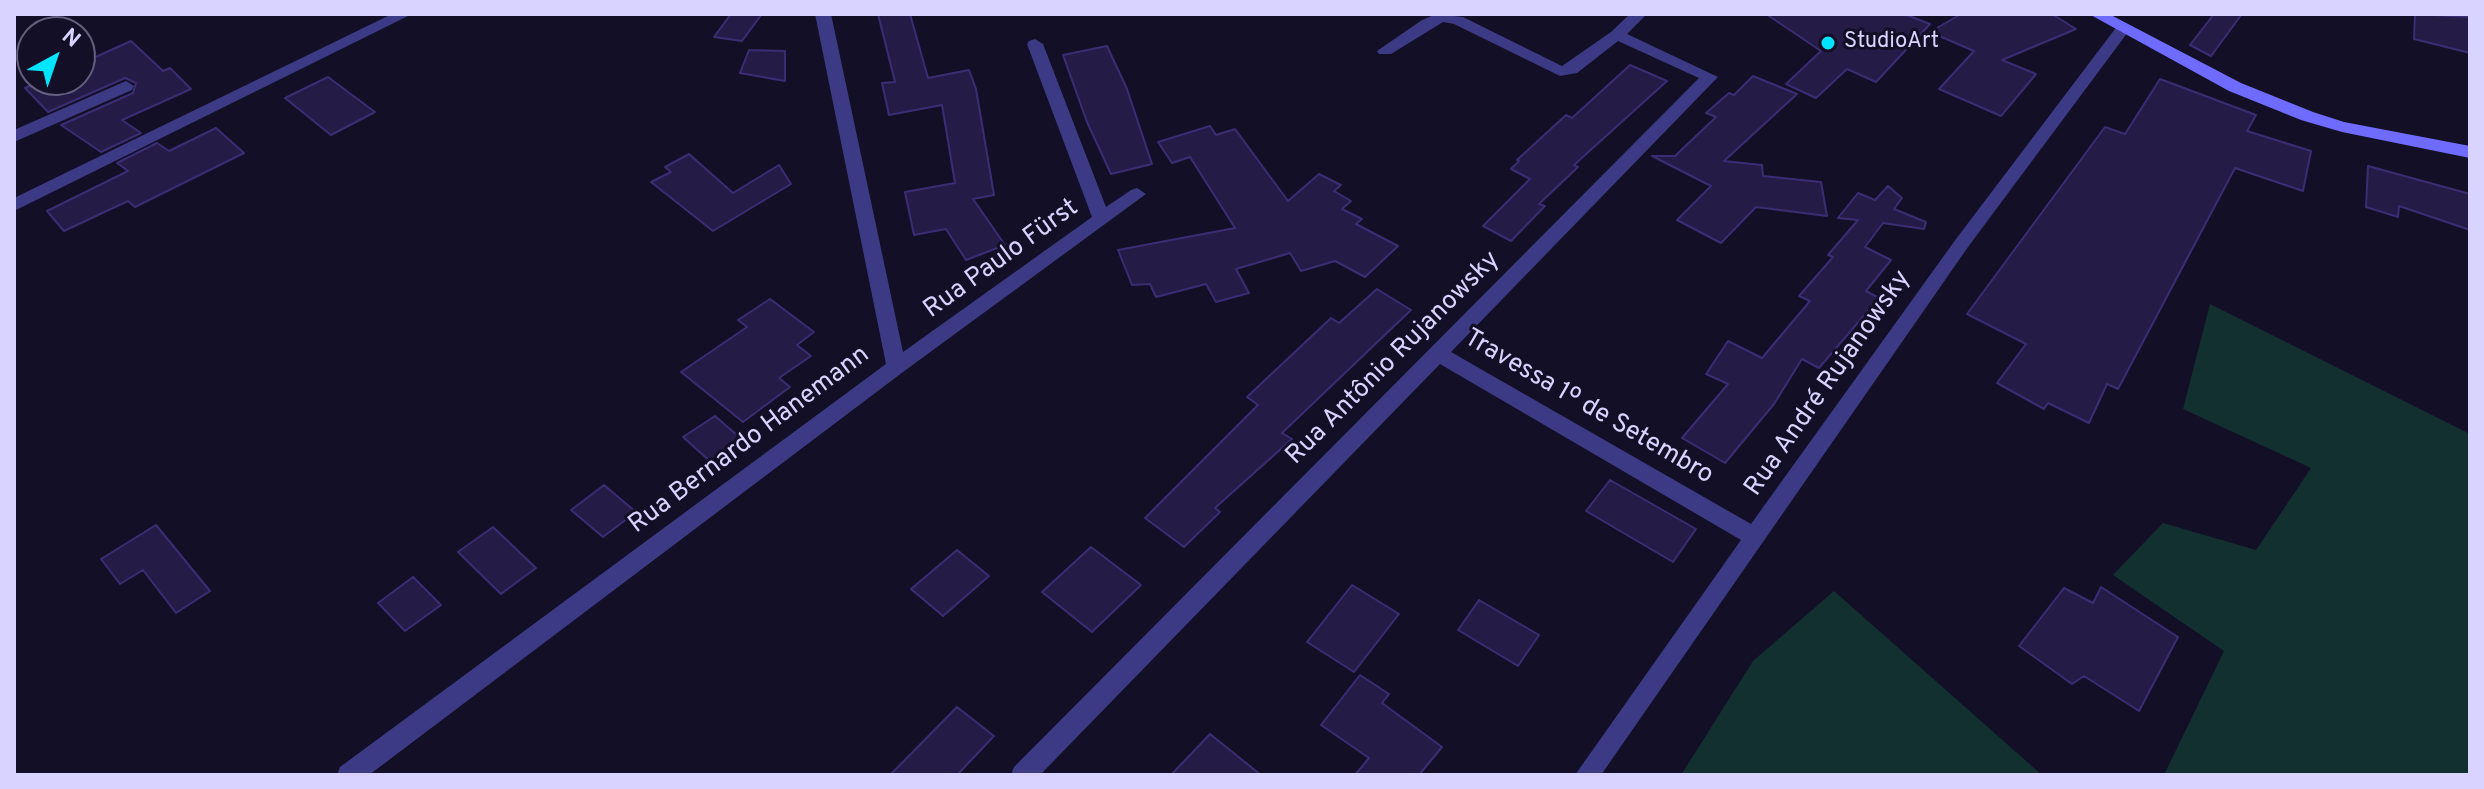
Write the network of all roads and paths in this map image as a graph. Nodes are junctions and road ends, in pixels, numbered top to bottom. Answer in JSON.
{"nodes":[{"id":1,"x":404,"y":14,"type":"edge"},
{"id":2,"x":823,"y":14,"type":"edge"},
{"id":3,"x":1639,"y":14,"type":"edge"},
{"id":4,"x":2097,"y":14,"type":"edge"},
{"id":5,"x":2123,"y":28,"type":"junction"},
{"id":6,"x":1617,"y":35,"type":"junction"},
{"id":7,"x":1035,"y":44,"type":"dead end"},
{"id":8,"x":1385,"y":51,"type":"dead end"},
{"id":9,"x":126,"y":86,"type":"dead end"},
{"id":10,"x":14,"y":137,"type":"edge"},
{"id":11,"x":2470,"y":152,"type":"edge"},
{"id":12,"x":1137,"y":194,"type":"dead end"},
{"id":13,"x":14,"y":205,"type":"edge"},
{"id":14,"x":1102,"y":220,"type":"junction"},
{"id":15,"x":1436,"y":353,"type":"junction"},
{"id":16,"x":896,"y":367,"type":"junction"},
{"id":17,"x":1753,"y":536,"type":"junction"},
{"id":18,"x":349,"y":775,"type":"edge"},
{"id":19,"x":1023,"y":775,"type":"edge"},
{"id":20,"x":1587,"y":775,"type":"edge"}],
"edges":[{"from":1,"to":13,"type":"street"},
{"from":2,"to":16,"type":"street","name":"Rua Bernardo Hanemann"},
{"from":3,"to":6,"type":"street"},
{"from":4,"to":5,"type":"main road"},
{"from":5,"to":11,"type":"main road"},
{"from":5,"to":17,"type":"street","name":"Rua André Rujanowsky"},
{"from":6,"to":8,"type":"street"},
{"from":6,"to":15,"type":"street","name":"Rua Antônio Rujanowsky"},
{"from":7,"to":14,"type":"street"},
{"from":9,"to":10,"type":"street"},
{"from":12,"to":14,"type":"street","name":"Rua Paulo Fürst"},
{"from":14,"to":16,"type":"street","name":"Rua Paulo Fürst"},
{"from":15,"to":17,"type":"street","name":"Travessa 1º de Setembro"},
{"from":15,"to":19,"type":"street","name":"Rua Antônio Rujanowsky"},
{"from":16,"to":18,"type":"street","name":"Rua Bernardo Hanemann"},
{"from":17,"to":20,"type":"street","name":"Rua André Rujanowsky"}]}
